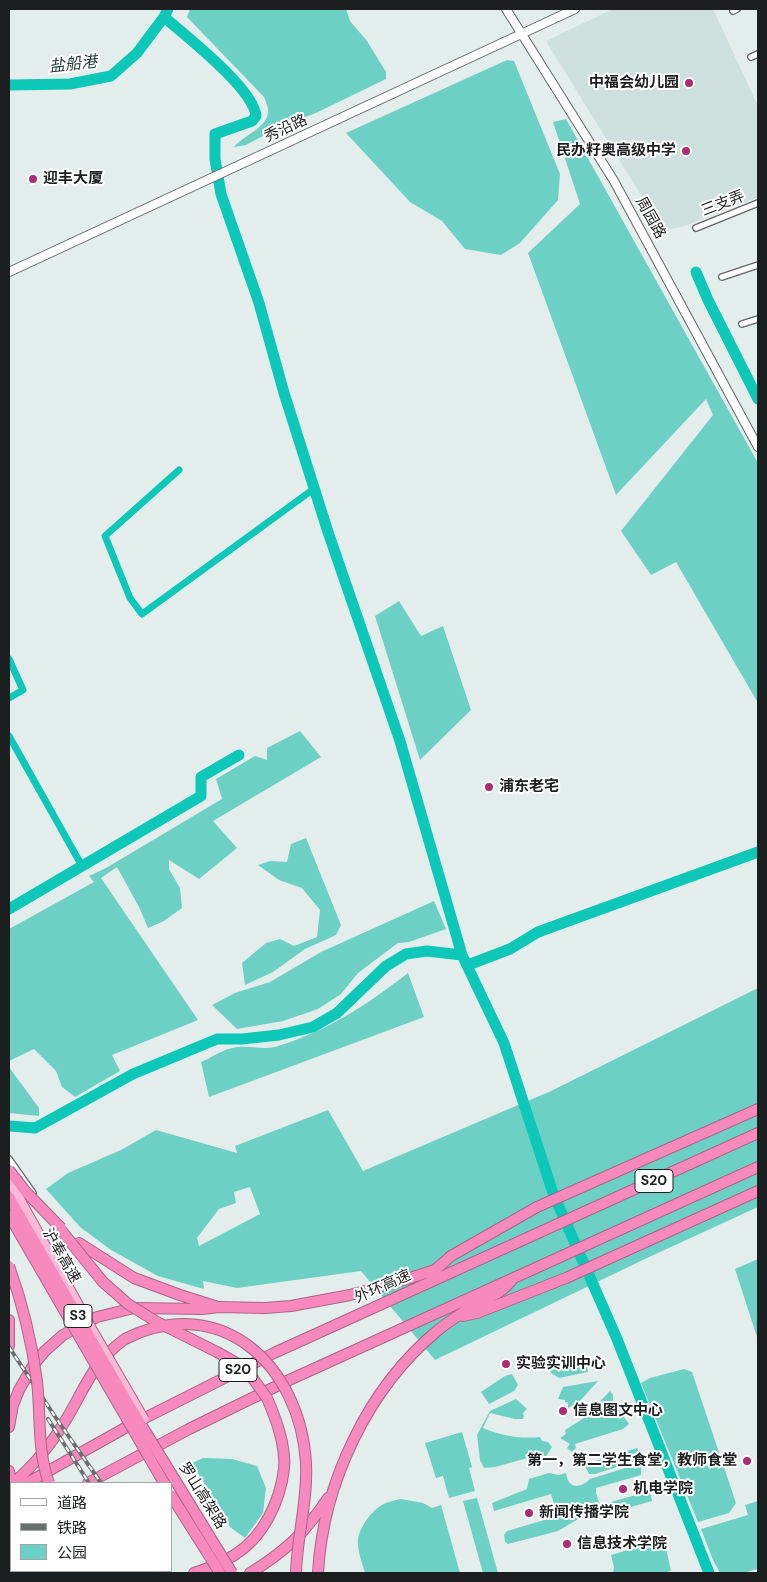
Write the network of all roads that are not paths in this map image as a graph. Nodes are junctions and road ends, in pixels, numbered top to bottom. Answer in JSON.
{"nodes":[{"id":1,"x":506,"y":9,"type":"edge"},
{"id":2,"x":575,"y":9,"type":"edge"},
{"id":3,"x":522,"y":33,"type":"junction"},
{"id":4,"x":758,"y":54,"type":"edge"},
{"id":5,"x":751,"y":57,"type":"dead end"},
{"id":6,"x":758,"y":204,"type":"edge"},
{"id":7,"x":696,"y":228,"type":"dead end"},
{"id":8,"x":758,"y":265,"type":"edge"},
{"id":9,"x":9,"y":272,"type":"edge"},
{"id":10,"x":722,"y":277,"type":"dead end"},
{"id":11,"x":758,"y":318,"type":"edge"},
{"id":12,"x":742,"y":324,"type":"dead end"},
{"id":13,"x":758,"y":447,"type":"edge"},
{"id":14,"x":758,"y":1109,"type":"edge"},
{"id":15,"x":758,"y":1133,"type":"edge"},
{"id":16,"x":9,"y":1159,"type":"edge"},
{"id":17,"x":758,"y":1167,"type":"edge"},
{"id":18,"x":9,"y":1170,"type":"edge"},
{"id":19,"x":9,"y":1180,"type":"edge"},
{"id":20,"x":758,"y":1191,"type":"edge"},
{"id":21,"x":9,"y":1197,"type":"edge"},
{"id":22,"x":9,"y":1211,"type":"edge"},
{"id":23,"x":9,"y":1216,"type":"edge"},
{"id":24,"x":9,"y":1224,"type":"edge"},
{"id":25,"x":56,"y":1224,"type":"junction"},
{"id":26,"x":9,"y":1266,"type":"edge"},
{"id":27,"x":435,"y":1270,"type":"junction"},
{"id":28,"x":456,"y":1270,"type":"junction"},
{"id":29,"x":514,"y":1278,"type":"junction"},
{"id":30,"x":218,"y":1307,"type":"junction"},
{"id":31,"x":455,"y":1318,"type":"junction"},
{"id":32,"x":9,"y":1320,"type":"edge"},
{"id":33,"x":9,"y":1346,"type":"edge"},
{"id":34,"x":9,"y":1427,"type":"edge"},
{"id":35,"x":142,"y":1437,"type":"junction"},
{"id":36,"x":337,"y":1481,"type":"junction"},
{"id":37,"x":14,"y":1482,"type":"edge"},
{"id":38,"x":29,"y":1482,"type":"edge"},
{"id":39,"x":49,"y":1482,"type":"edge"},
{"id":40,"x":90,"y":1482,"type":"edge"},
{"id":41,"x":159,"y":1482,"type":"edge"},
{"id":42,"x":164,"y":1482,"type":"edge"},
{"id":43,"x":172,"y":1482,"type":"edge"},
{"id":44,"x":172,"y":1482,"type":"edge"},
{"id":45,"x":172,"y":1497,"type":"edge"},
{"id":46,"x":172,"y":1504,"type":"edge"},
{"id":47,"x":194,"y":1573,"type":"edge"},
{"id":48,"x":216,"y":1573,"type":"edge"},
{"id":49,"x":220,"y":1573,"type":"edge"},
{"id":50,"x":232,"y":1573,"type":"edge"},
{"id":51,"x":237,"y":1573,"type":"edge"},
{"id":52,"x":250,"y":1573,"type":"edge"},
{"id":53,"x":296,"y":1573,"type":"edge"},
{"id":54,"x":318,"y":1573,"type":"edge"}],
"edges":[{"from":1,"to":3,"type":"main road","name":"周园路"},
{"from":2,"to":3,"type":"main road","name":"秀沿路"},
{"from":3,"to":9,"type":"main road","name":"秀沿路"},
{"from":3,"to":13,"type":"main road","name":"周园路"},
{"from":4,"to":5,"type":"street"},
{"from":6,"to":7,"type":"street","name":"三支弄"},
{"from":8,"to":10,"type":"street"},
{"from":11,"to":12,"type":"street"},
{"from":14,"to":27,"type":"highway"},
{"from":15,"to":28,"type":"highway","name":"外环高速","number":"S20"},
{"from":16,"to":22,"type":"street"},
{"from":17,"to":29,"type":"highway","number":"S20"},
{"from":18,"to":25,"type":"highway","bridge":true},
{"from":19,"to":51,"type":"main road","bridge":true},
{"from":20,"to":31,"type":"highway"},
{"from":21,"to":35,"type":"highway","name":"沪奉高速","number":"S3","bridge":true},
{"from":23,"to":35,"type":"highway","name":"沪奉高速","number":"S3","bridge":true},
{"from":24,"to":41,"type":"main road","bridge":true},
{"from":25,"to":30,"type":"highway","bridge":true},
{"from":25,"to":47,"type":"highway","bridge":true},
{"from":26,"to":39,"type":"highway","bridge":true},
{"from":27,"to":28,"type":"highway"},
{"from":27,"to":30,"type":"highway"},
{"from":28,"to":38,"type":"highway","name":"外环高速","number":"S20"},
{"from":29,"to":31,"type":"highway"},
{"from":29,"to":40,"type":"highway","number":"S20"},
{"from":30,"to":34,"type":"highway"},
{"from":31,"to":36,"type":"highway"},
{"from":32,"to":33,"type":"highway"},
{"from":35,"to":42,"type":"highway","name":"罗山高架路","bridge":true},
{"from":35,"to":44,"type":"highway","name":"罗山高架路","bridge":true},
{"from":36,"to":52,"type":"highway"},
{"from":36,"to":54,"type":"highway"},
{"from":37,"to":53,"type":"highway","bridge":true},
{"from":43,"to":50,"type":"highway","name":"罗山高架路","bridge":true},
{"from":45,"to":49,"type":"highway","name":"罗山高架路","bridge":true},
{"from":46,"to":48,"type":"main road","bridge":true}]}
